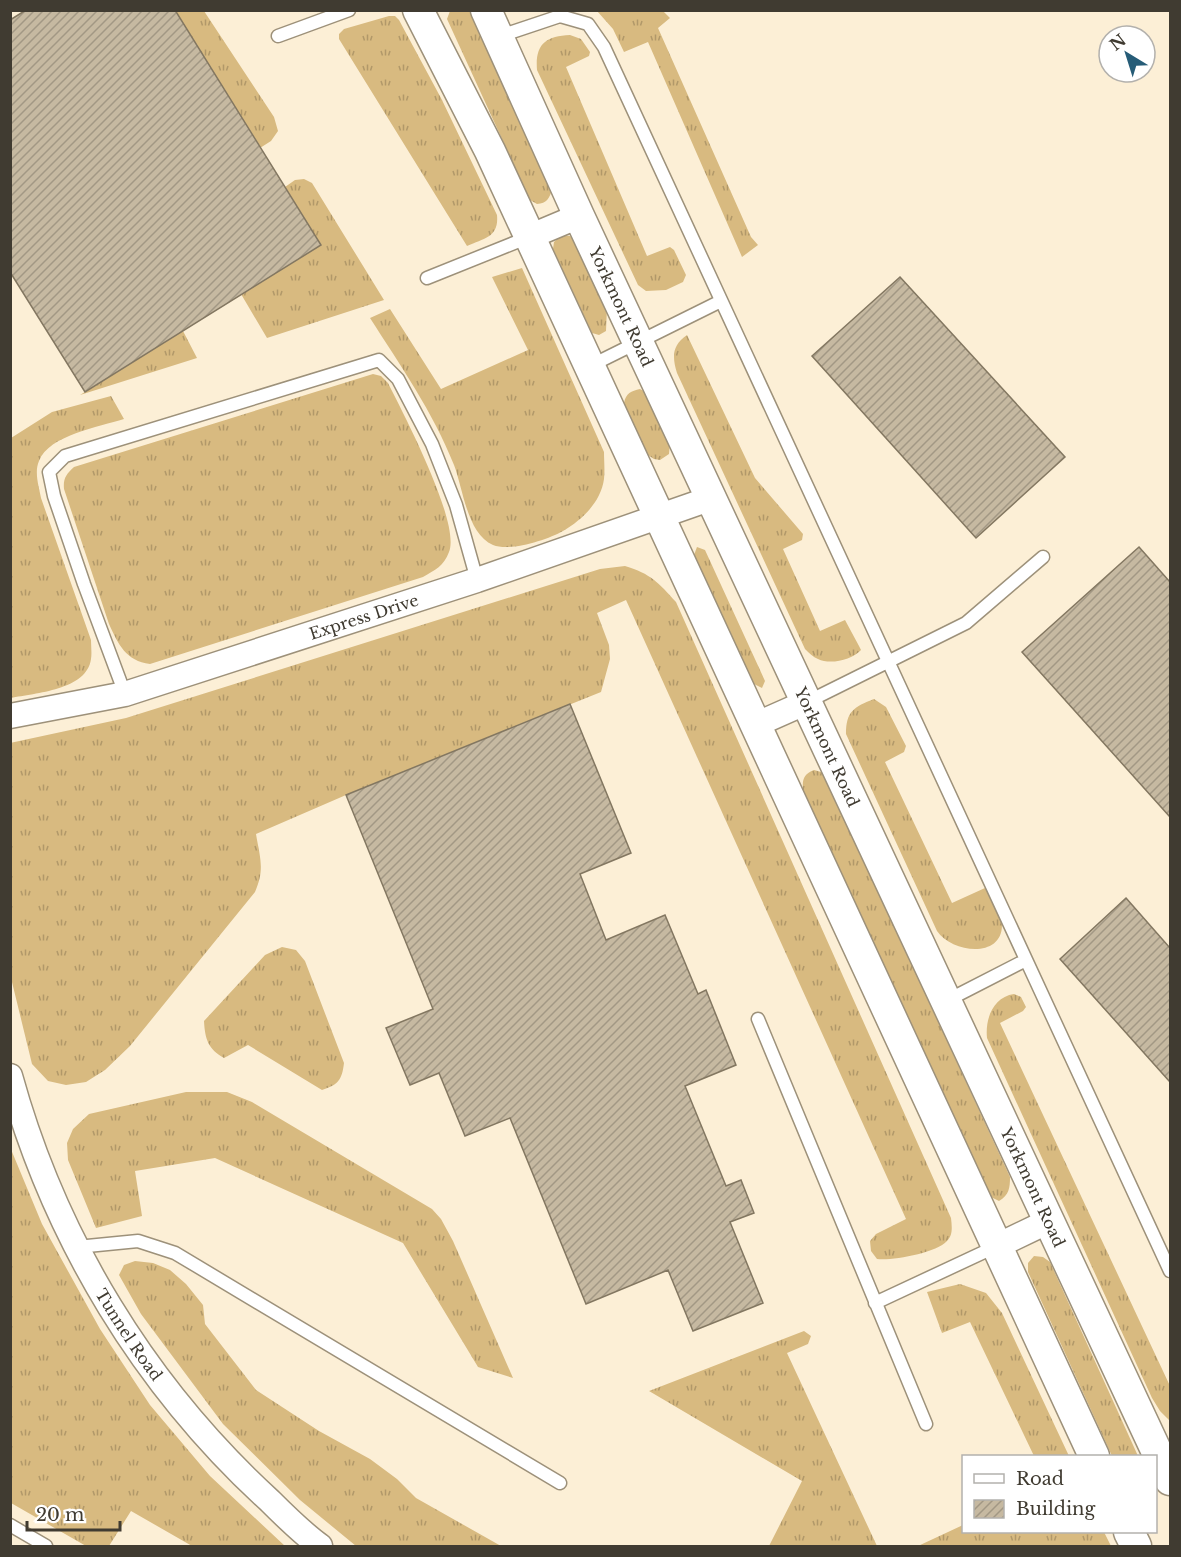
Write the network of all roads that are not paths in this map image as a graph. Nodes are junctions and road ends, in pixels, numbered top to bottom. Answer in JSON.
{"nodes":[{"id":1,"x":349,"y":10,"type":"edge"},
{"id":2,"x":418,"y":10,"type":"edge"},
{"id":3,"x":491,"y":24,"type":"edge"},
{"id":4,"x":278,"y":36,"type":"dead end"},
{"id":5,"x":579,"y":216,"type":"junction"},
{"id":6,"x":529,"y":237,"type":"junction"},
{"id":7,"x":426,"y":278,"type":"dead end"},
{"id":8,"x":721,"y":301,"type":"junction"},
{"id":9,"x":639,"y":342,"type":"junction"},
{"id":10,"x":590,"y":366,"type":"junction"},
{"id":11,"x":712,"y":498,"type":"junction"},
{"id":12,"x":659,"y":517,"type":"junction"},
{"id":13,"x":1042,"y":557,"type":"dead end"},
{"id":14,"x":477,"y":580,"type":"junction"},
{"id":15,"x":888,"y":662,"type":"junction"},
{"id":16,"x":125,"y":694,"type":"junction"},
{"id":17,"x":807,"y":702,"type":"junction"},
{"id":18,"x":10,"y":716,"type":"edge"},
{"id":19,"x":755,"y":724,"type":"junction"},
{"id":20,"x":1026,"y":960,"type":"junction"},
{"id":21,"x":946,"y":1001,"type":"junction"},
{"id":22,"x":758,"y":1019,"type":"dead end"},
{"id":23,"x":10,"y":1076,"type":"edge"},
{"id":24,"x":1048,"y":1221,"type":"junction"},
{"id":25,"x":997,"y":1246,"type":"junction"},
{"id":26,"x":77,"y":1247,"type":"junction"},
{"id":27,"x":1170,"y":1271,"type":"edge"},
{"id":28,"x":875,"y":1303,"type":"junction"},
{"id":29,"x":926,"y":1425,"type":"dead end"},
{"id":30,"x":1094,"y":1455,"type":"edge"},
{"id":31,"x":1170,"y":1480,"type":"edge"},
{"id":32,"x":560,"y":1483,"type":"dead end"},
{"id":33,"x":1157,"y":1488,"type":"edge"},
{"id":34,"x":10,"y":1525,"type":"edge"},
{"id":35,"x":46,"y":1546,"type":"edge"},
{"id":36,"x":320,"y":1546,"type":"edge"}],
"edges":[{"from":1,"to":4,"type":"lane"},
{"from":2,"to":6,"type":"street"},
{"from":3,"to":5,"type":"street","name":"Yorkmont Road"},
{"from":3,"to":8,"type":"lane"},
{"from":5,"to":6,"type":"street"},
{"from":5,"to":9,"type":"street","name":"Yorkmont Road"},
{"from":6,"to":7,"type":"lane"},
{"from":6,"to":10,"type":"street"},
{"from":8,"to":9,"type":"lane"},
{"from":8,"to":15,"type":"lane"},
{"from":9,"to":10,"type":"lane"},
{"from":9,"to":11,"type":"street","name":"Yorkmont Road"},
{"from":10,"to":12,"type":"street"},
{"from":11,"to":12,"type":"street","name":"Express Drive"},
{"from":11,"to":17,"type":"street","name":"Yorkmont Road"},
{"from":12,"to":14,"type":"street","name":"Express Drive"},
{"from":12,"to":19,"type":"street"},
{"from":13,"to":15,"type":"lane"},
{"from":14,"to":16,"type":"street","name":"Express Drive"},
{"from":14,"to":16,"type":"lane"},
{"from":15,"to":17,"type":"lane"},
{"from":15,"to":20,"type":"lane"},
{"from":16,"to":18,"type":"street","name":"Express Drive"},
{"from":17,"to":19,"type":"street"},
{"from":17,"to":21,"type":"street","name":"Yorkmont Road"},
{"from":19,"to":25,"type":"street"},
{"from":20,"to":21,"type":"lane"},
{"from":20,"to":27,"type":"lane"},
{"from":21,"to":24,"type":"street","name":"Yorkmont Road"},
{"from":22,"to":28,"type":"lane"},
{"from":23,"to":26,"type":"street","name":"Tunnel Road"},
{"from":24,"to":25,"type":"street"},
{"from":24,"to":31,"type":"street","name":"Yorkmont Road"},
{"from":25,"to":28,"type":"lane"},
{"from":25,"to":30,"type":"street"},
{"from":26,"to":32,"type":"lane"},
{"from":26,"to":36,"type":"street","name":"Tunnel Road"},
{"from":28,"to":29,"type":"lane"},
{"from":31,"to":33,"type":"street"},
{"from":34,"to":35,"type":"lane"}]}
